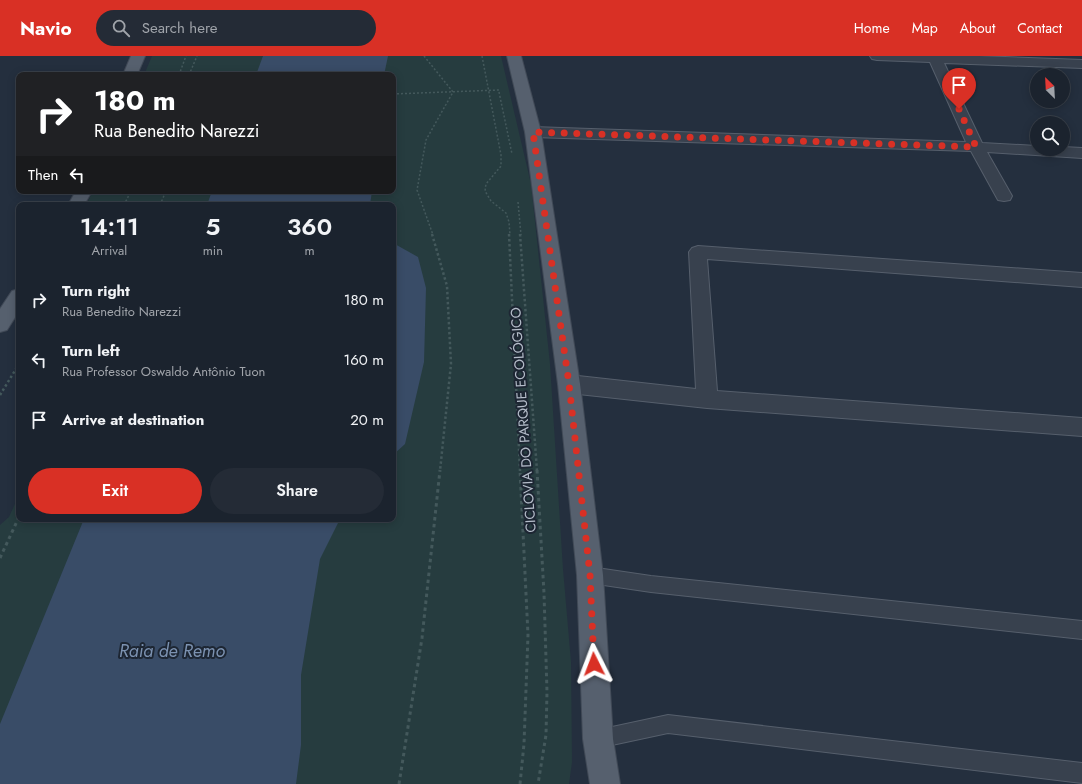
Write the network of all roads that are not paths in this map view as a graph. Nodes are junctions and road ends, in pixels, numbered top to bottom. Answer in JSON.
{"nodes":[{"id":1,"x":138,"y":56,"type":"edge"},
{"id":2,"x":514,"y":56,"type":"edge"},
{"id":3,"x":877,"y":56,"type":"edge"},
{"id":4,"x":935,"y":57,"type":"edge"},
{"id":5,"x":1082,"y":64,"type":"edge"},
{"id":6,"x":131,"y":72,"type":"edge"},
{"id":7,"x":533,"y":132,"type":"junction"},
{"id":8,"x":976,"y":147,"type":"junction"},
{"id":9,"x":1082,"y":153,"type":"edge"},
{"id":10,"x":1004,"y":196,"type":"dead end"},
{"id":11,"x":1082,"y":280,"type":"edge"},
{"id":12,"x":16,"y":301,"type":"edge"},
{"id":13,"x":0,"y":325,"type":"edge"},
{"id":14,"x":569,"y":384,"type":"junction"},
{"id":15,"x":707,"y":399,"type":"junction"},
{"id":16,"x":1082,"y":427,"type":"edge"},
{"id":17,"x":590,"y":575,"type":"junction"},
{"id":18,"x":1082,"y":630,"type":"edge"},
{"id":19,"x":598,"y":739,"type":"junction"},
{"id":20,"x":1082,"y":773,"type":"edge"},
{"id":21,"x":592,"y":784,"type":"edge"},
{"id":22,"x":605,"y":784,"type":"edge"}],
"edges":[{"from":1,"to":6,"type":"main road"},
{"from":2,"to":7,"type":"main road"},
{"from":3,"to":4,"type":"street"},
{"from":4,"to":5,"type":"street"},
{"from":4,"to":8,"type":"street"},
{"from":7,"to":8,"type":"street"},
{"from":7,"to":14,"type":"main road"},
{"from":8,"to":9,"type":"street"},
{"from":8,"to":10,"type":"street"},
{"from":11,"to":15,"type":"street"},
{"from":12,"to":13,"type":"main road"},
{"from":14,"to":15,"type":"street"},
{"from":14,"to":17,"type":"main road"},
{"from":15,"to":16,"type":"street"},
{"from":17,"to":18,"type":"lane"},
{"from":17,"to":19,"type":"main road"},
{"from":19,"to":20,"type":"lane"},
{"from":19,"to":21,"type":"main road"},
{"from":19,"to":22,"type":"main road"}]}
